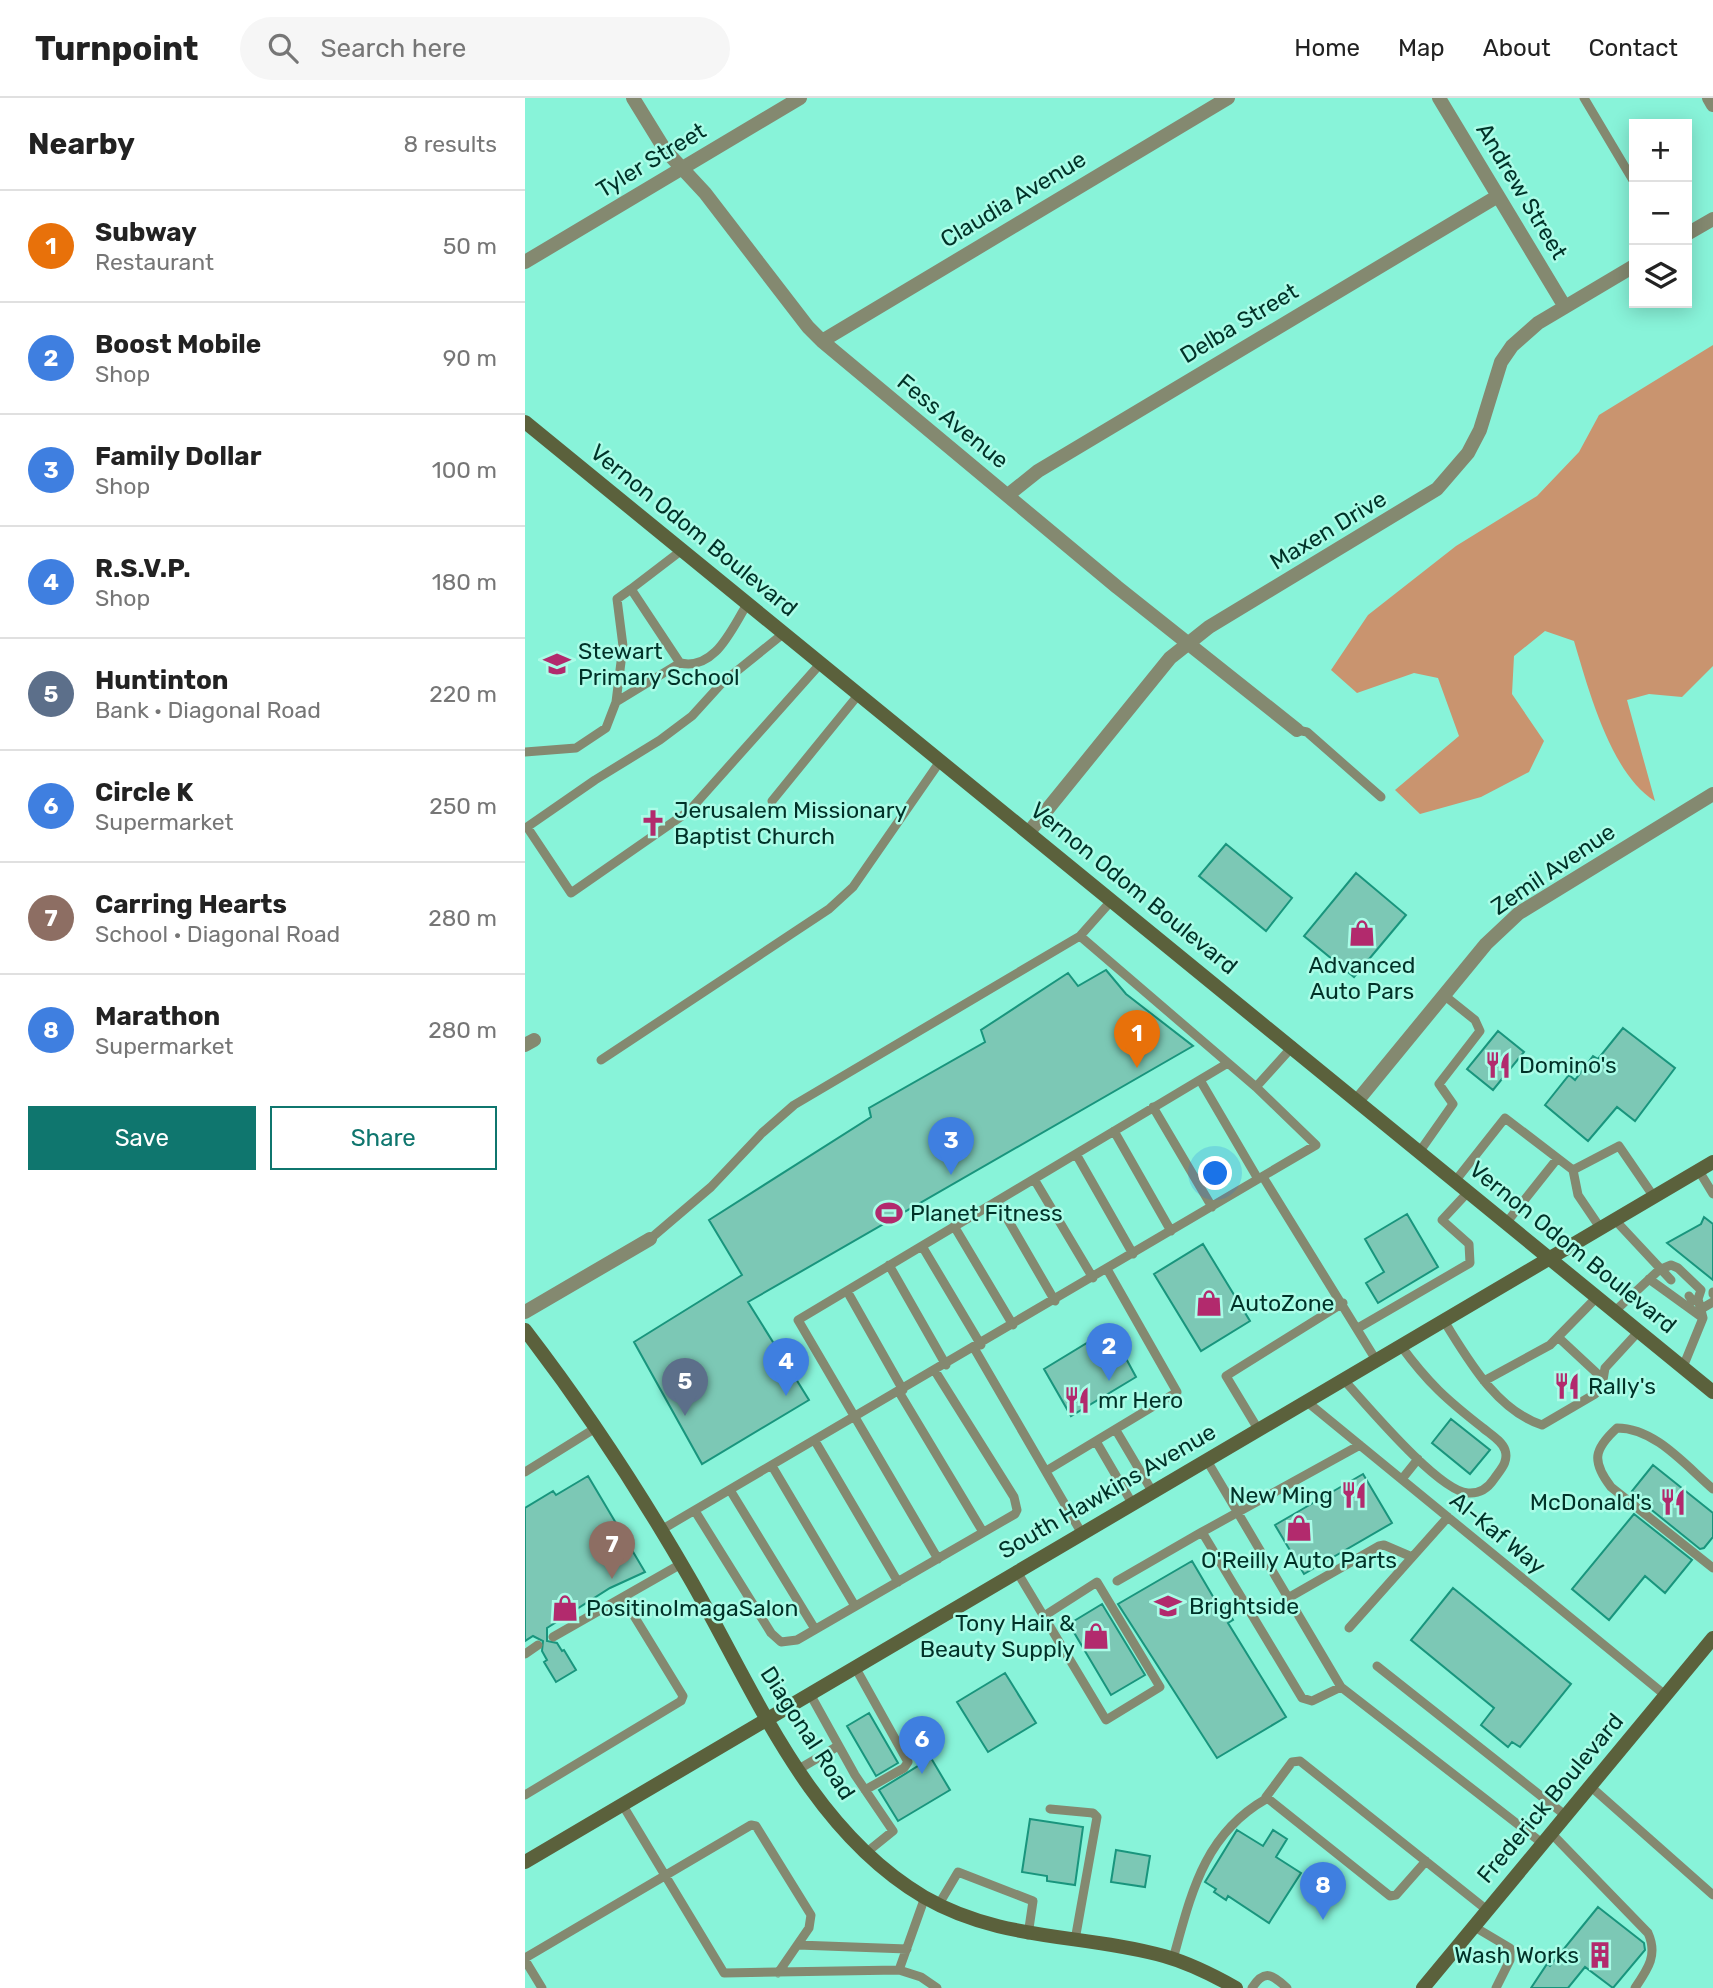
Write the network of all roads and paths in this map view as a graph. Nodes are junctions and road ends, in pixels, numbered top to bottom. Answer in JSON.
{"nodes":[{"id":1,"x":633,"y":98,"type":"edge"},
{"id":2,"x":800,"y":98,"type":"edge"},
{"id":3,"x":1228,"y":98,"type":"edge"},
{"id":4,"x":1439,"y":98,"type":"edge"},
{"id":5,"x":1584,"y":98,"type":"edge"},
{"id":6,"x":1709,"y":98,"type":"edge"},
{"id":7,"x":1713,"y":105,"type":"edge"},
{"id":8,"x":683,"y":167,"type":"junction"},
{"id":9,"x":1629,"y":174,"type":"edge"},
{"id":10,"x":1498,"y":196,"type":"junction"},
{"id":11,"x":1713,"y":219,"type":"edge"},
{"id":12,"x":1692,"y":231,"type":"edge"},
{"id":13,"x":525,"y":262,"type":"edge"},
{"id":14,"x":1629,"y":269,"type":"edge"},
{"id":15,"x":1565,"y":307,"type":"junction"},
{"id":16,"x":822,"y":341,"type":"junction"},
{"id":17,"x":525,"y":422,"type":"edge"},
{"id":18,"x":1007,"y":495,"type":"junction"},
{"id":19,"x":682,"y":550,"type":"junction"},
{"id":20,"x":631,"y":589,"type":"junction"},
{"id":21,"x":748,"y":603,"type":"junction"},
{"id":22,"x":784,"y":633,"type":"junction"},
{"id":23,"x":1187,"y":643,"type":"junction"},
{"id":24,"x":680,"y":663,"type":"junction"},
{"id":25,"x":821,"y":663,"type":"junction"},
{"id":26,"x":859,"y":694,"type":"junction"},
{"id":27,"x":616,"y":702,"type":"junction"},
{"id":28,"x":1297,"y":730,"type":"joint"},
{"id":29,"x":525,"y":751,"type":"edge"},
{"id":30,"x":940,"y":760,"type":"junction"},
{"id":31,"x":1713,"y":794,"type":"edge"},
{"id":32,"x":1381,"y":797,"type":"dead end"},
{"id":33,"x":772,"y":801,"type":"dead end"},
{"id":34,"x":1028,"y":832,"type":"junction"},
{"id":35,"x":1112,"y":900,"type":"junction"},
{"id":36,"x":1080,"y":936,"type":"junction"},
{"id":37,"x":1445,"y":996,"type":"junction"},
{"id":38,"x":1293,"y":1046,"type":"junction"},
{"id":39,"x":601,"y":1060,"type":"dead end"},
{"id":40,"x":1228,"y":1063,"type":"junction"},
{"id":41,"x":1200,"y":1080,"type":"junction"},
{"id":42,"x":1256,"y":1087,"type":"junction"},
{"id":43,"x":1358,"y":1100,"type":"junction"},
{"id":44,"x":1153,"y":1107,"type":"junction"},
{"id":45,"x":1114,"y":1131,"type":"junction"},
{"id":46,"x":1420,"y":1151,"type":"junction"},
{"id":47,"x":1076,"y":1154,"type":"junction"},
{"id":48,"x":1557,"y":1159,"type":"junction"},
{"id":49,"x":1713,"y":1162,"type":"edge"},
{"id":50,"x":1573,"y":1170,"type":"junction"},
{"id":51,"x":1699,"y":1171,"type":"junction"},
{"id":52,"x":1261,"y":1178,"type":"junction"},
{"id":53,"x":1034,"y":1179,"type":"junction"},
{"id":54,"x":1456,"y":1180,"type":"junction"},
{"id":55,"x":1469,"y":1191,"type":"junction"},
{"id":56,"x":1713,"y":1194,"type":"edge"},
{"id":57,"x":1654,"y":1197,"type":"junction"},
{"id":58,"x":997,"y":1201,"type":"junction"},
{"id":59,"x":1212,"y":1207,"type":"junction"},
{"id":60,"x":1615,"y":1220,"type":"junction"},
{"id":61,"x":1507,"y":1222,"type":"junction"},
{"id":62,"x":954,"y":1226,"type":"junction"},
{"id":63,"x":1601,"y":1229,"type":"junction"},
{"id":64,"x":1171,"y":1231,"type":"junction"},
{"id":65,"x":650,"y":1239,"type":"joint"},
{"id":66,"x":922,"y":1245,"type":"junction"},
{"id":67,"x":1133,"y":1254,"type":"junction"},
{"id":68,"x":1551,"y":1258,"type":"junction"},
{"id":69,"x":889,"y":1265,"type":"junction"},
{"id":70,"x":1662,"y":1268,"type":"junction"},
{"id":71,"x":1107,"y":1269,"type":"junction"},
{"id":72,"x":1673,"y":1277,"type":"dead end"},
{"id":73,"x":1093,"y":1278,"type":"junction"},
{"id":74,"x":1649,"y":1279,"type":"junction"},
{"id":75,"x":847,"y":1291,"type":"junction"},
{"id":76,"x":1598,"y":1296,"type":"junction"},
{"id":77,"x":1055,"y":1301,"type":"junction"},
{"id":78,"x":1713,"y":1302,"type":"edge"},
{"id":79,"x":1342,"y":1303,"type":"junction"},
{"id":80,"x":1697,"y":1303,"type":"junction"},
{"id":81,"x":1615,"y":1311,"type":"junction"},
{"id":82,"x":525,"y":1312,"type":"edge"},
{"id":83,"x":1444,"y":1321,"type":"junction"},
{"id":84,"x":1013,"y":1325,"type":"junction"},
{"id":85,"x":1358,"y":1328,"type":"junction"},
{"id":86,"x":525,"y":1330,"type":"edge"},
{"id":87,"x":1639,"y":1331,"type":"junction"},
{"id":88,"x":1559,"y":1338,"type":"junction"},
{"id":89,"x":978,"y":1346,"type":"junction"},
{"id":90,"x":1401,"y":1346,"type":"junction"},
{"id":91,"x":1376,"y":1360,"type":"junction"},
{"id":92,"x":946,"y":1365,"type":"junction"},
{"id":93,"x":1683,"y":1367,"type":"junction"},
{"id":94,"x":935,"y":1371,"type":"junction"},
{"id":95,"x":1602,"y":1378,"type":"junction"},
{"id":96,"x":1343,"y":1379,"type":"junction"},
{"id":97,"x":1484,"y":1381,"type":"junction"},
{"id":98,"x":1710,"y":1384,"type":"edge"},
{"id":99,"x":901,"y":1391,"type":"junction"},
{"id":100,"x":1306,"y":1401,"type":"junction"},
{"id":101,"x":856,"y":1417,"type":"junction"},
{"id":102,"x":594,"y":1429,"type":"junction"},
{"id":103,"x":1258,"y":1429,"type":"junction"},
{"id":104,"x":1117,"y":1432,"type":"junction"},
{"id":105,"x":815,"y":1441,"type":"junction"},
{"id":106,"x":1097,"y":1443,"type":"junction"},
{"id":107,"x":1360,"y":1445,"type":"junction"},
{"id":108,"x":1206,"y":1459,"type":"junction"},
{"id":109,"x":1418,"y":1459,"type":"junction"},
{"id":110,"x":772,"y":1466,"type":"junction"},
{"id":111,"x":1046,"y":1471,"type":"junction"},
{"id":112,"x":525,"y":1472,"type":"edge"},
{"id":113,"x":1402,"y":1479,"type":"junction"},
{"id":114,"x":1713,"y":1489,"type":"edge"},
{"id":115,"x":730,"y":1490,"type":"junction"},
{"id":116,"x":1152,"y":1492,"type":"junction"},
{"id":117,"x":1132,"y":1503,"type":"junction"},
{"id":118,"x":695,"y":1511,"type":"junction"},
{"id":119,"x":1237,"y":1511,"type":"junction"},
{"id":120,"x":1448,"y":1517,"type":"junction"},
{"id":121,"x":661,"y":1531,"type":"junction"},
{"id":122,"x":983,"y":1532,"type":"junction"},
{"id":123,"x":1081,"y":1532,"type":"junction"},
{"id":124,"x":1202,"y":1532,"type":"junction"},
{"id":125,"x":1412,"y":1557,"type":"junction"},
{"id":126,"x":938,"y":1559,"type":"junction"},
{"id":127,"x":681,"y":1564,"type":"junction"},
{"id":128,"x":1712,"y":1566,"type":"edge"},
{"id":129,"x":1016,"y":1570,"type":"junction"},
{"id":130,"x":898,"y":1581,"type":"junction"},
{"id":131,"x":1117,"y":1581,"type":"dead end"},
{"id":132,"x":623,"y":1598,"type":"junction"},
{"id":133,"x":1288,"y":1598,"type":"junction"},
{"id":134,"x":855,"y":1606,"type":"junction"},
{"id":135,"x":1044,"y":1616,"type":"junction"},
{"id":136,"x":1349,"y":1628,"type":"dead end"},
{"id":137,"x":815,"y":1629,"type":"junction"},
{"id":138,"x":553,"y":1637,"type":"dead end"},
{"id":139,"x":1713,"y":1638,"type":"edge"},
{"id":140,"x":538,"y":1645,"type":"dead end"},
{"id":141,"x":525,"y":1654,"type":"edge"},
{"id":142,"x":1377,"y":1665,"type":"dead end"},
{"id":143,"x":855,"y":1667,"type":"junction"},
{"id":144,"x":1341,"y":1687,"type":"junction"},
{"id":145,"x":810,"y":1694,"type":"junction"},
{"id":146,"x":1665,"y":1695,"type":"junction"},
{"id":147,"x":768,"y":1719,"type":"junction"},
{"id":148,"x":838,"y":1746,"type":"junction"},
{"id":149,"x":799,"y":1769,"type":"junction"},
{"id":150,"x":1590,"y":1786,"type":"junction"},
{"id":151,"x":865,"y":1790,"type":"junction"},
{"id":152,"x":525,"y":1795,"type":"edge"},
{"id":153,"x":1266,"y":1799,"type":"junction"},
{"id":154,"x":622,"y":1804,"type":"junction"},
{"id":155,"x":1050,"y":1809,"type":"dead end"},
{"id":156,"x":1565,"y":1815,"type":"junction"},
{"id":157,"x":1546,"y":1838,"type":"junction"},
{"id":158,"x":867,"y":1852,"type":"junction"},
{"id":159,"x":525,"y":1861,"type":"edge"},
{"id":160,"x":1426,"y":1861,"type":"junction"},
{"id":161,"x":664,"y":1874,"type":"junction"},
{"id":162,"x":1713,"y":1895,"type":"edge"},
{"id":163,"x":925,"y":1897,"type":"junction"},
{"id":164,"x":939,"y":1904,"type":"junction"},
{"id":165,"x":1487,"y":1910,"type":"junction"},
{"id":166,"x":1473,"y":1926,"type":"junction"},
{"id":167,"x":1028,"y":1935,"type":"junction"},
{"id":168,"x":1075,"y":1941,"type":"junction"},
{"id":169,"x":798,"y":1945,"type":"junction"},
{"id":170,"x":907,"y":1949,"type":"junction"},
{"id":171,"x":525,"y":1959,"type":"edge"},
{"id":172,"x":1173,"y":1959,"type":"junction"},
{"id":173,"x":899,"y":1970,"type":"junction"},
{"id":174,"x":778,"y":1973,"type":"junction"},
{"id":175,"x":542,"y":1988,"type":"edge"},
{"id":176,"x":937,"y":1988,"type":"edge"},
{"id":177,"x":1236,"y":1988,"type":"edge"},
{"id":178,"x":1251,"y":1988,"type":"edge"},
{"id":179,"x":1287,"y":1988,"type":"edge"},
{"id":180,"x":1423,"y":1988,"type":"edge"},
{"id":181,"x":1496,"y":1988,"type":"edge"},
{"id":182,"x":1635,"y":1988,"type":"edge"}],
"edges":[{"from":1,"to":8,"type":"street","name":"Fess Avenue"},
{"from":2,"to":8,"type":"street","name":"Tyler Street"},
{"from":3,"to":16,"type":"street","name":"Claudia Avenue"},
{"from":4,"to":10,"type":"street","name":"Andrew Street"},
{"from":5,"to":9,"type":"lane"},
{"from":6,"to":7,"type":"street"},
{"from":8,"to":13,"type":"street","name":"Tyler Street"},
{"from":8,"to":16,"type":"street","name":"Fess Avenue"},
{"from":10,"to":15,"type":"street","name":"Andrew Street"},
{"from":10,"to":18,"type":"street","name":"Delba Street"},
{"from":11,"to":12,"type":"street"},
{"from":14,"to":15,"type":"street","name":"Maxen Drive"},
{"from":15,"to":23,"type":"street","name":"Maxen Drive"},
{"from":16,"to":18,"type":"street","name":"Fess Avenue"},
{"from":17,"to":19,"type":"street","name":"Vernon Odom Boulevard"},
{"from":18,"to":23,"type":"street","name":"Fess Avenue"},
{"from":19,"to":20,"type":"lane"},
{"from":19,"to":21,"type":"street","name":"Vernon Odom Boulevard"},
{"from":20,"to":24,"type":"lane"},
{"from":20,"to":27,"type":"lane"},
{"from":21,"to":22,"type":"street","name":"Vernon Odom Boulevard"},
{"from":21,"to":24,"type":"lane"},
{"from":22,"to":25,"type":"street","name":"Vernon Odom Boulevard"},
{"from":22,"to":25,"type":"lane"},
{"from":23,"to":28,"type":"street","name":"Fess Avenue"},
{"from":23,"to":34,"type":"street","name":"Maxen Drive"},
{"from":24,"to":27,"type":"lane"},
{"from":25,"to":26,"type":"street","name":"Vernon Odom Boulevard"},
{"from":26,"to":30,"type":"street","name":"Vernon Odom Boulevard"},
{"from":26,"to":33,"type":"lane"},
{"from":27,"to":29,"type":"lane"},
{"from":28,"to":32,"type":"lane"},
{"from":30,"to":34,"type":"street","name":"Vernon Odom Boulevard"},
{"from":30,"to":39,"type":"lane"},
{"from":31,"to":37,"type":"street","name":"Zemil Avenue"},
{"from":34,"to":35,"type":"street","name":"Vernon Odom Boulevard"},
{"from":35,"to":36,"type":"lane"},
{"from":35,"to":38,"type":"street","name":"Vernon Odom Boulevard"},
{"from":36,"to":40,"type":"lane"},
{"from":36,"to":65,"type":"lane"},
{"from":37,"to":43,"type":"street","name":"Zemil Avenue"},
{"from":37,"to":46,"type":"lane"},
{"from":38,"to":42,"type":"lane"},
{"from":38,"to":43,"type":"street","name":"Vernon Odom Boulevard"},
{"from":40,"to":41,"type":"lane"},
{"from":40,"to":42,"type":"lane"},
{"from":41,"to":44,"type":"lane"},
{"from":41,"to":52,"type":"lane"},
{"from":42,"to":52,"type":"lane"},
{"from":43,"to":46,"type":"street","name":"Vernon Odom Boulevard"},
{"from":44,"to":45,"type":"lane"},
{"from":44,"to":59,"type":"lane"},
{"from":45,"to":47,"type":"lane"},
{"from":45,"to":64,"type":"lane"},
{"from":46,"to":54,"type":"street","name":"Vernon Odom Boulevard"},
{"from":47,"to":53,"type":"lane"},
{"from":47,"to":67,"type":"lane"},
{"from":48,"to":50,"type":"lane"},
{"from":48,"to":54,"type":"lane"},
{"from":48,"to":61,"type":"lane"},
{"from":49,"to":51,"type":"street","name":"South Hawkins Avenue"},
{"from":50,"to":57,"type":"lane"},
{"from":50,"to":63,"type":"lane"},
{"from":51,"to":56,"type":"lane"},
{"from":51,"to":57,"type":"street","name":"South Hawkins Avenue"},
{"from":52,"to":59,"type":"lane"},
{"from":52,"to":79,"type":"lane"},
{"from":53,"to":58,"type":"lane"},
{"from":53,"to":73,"type":"lane"},
{"from":54,"to":55,"type":"street","name":"Vernon Odom Boulevard"},
{"from":55,"to":61,"type":"street","name":"Vernon Odom Boulevard"},
{"from":55,"to":85,"type":"lane"},
{"from":57,"to":60,"type":"street","name":"South Hawkins Avenue"},
{"from":58,"to":62,"type":"lane"},
{"from":58,"to":77,"type":"lane"},
{"from":59,"to":64,"type":"lane"},
{"from":60,"to":63,"type":"street","name":"South Hawkins Avenue"},
{"from":60,"to":70,"type":"lane"},
{"from":61,"to":68,"type":"street","name":"Vernon Odom Boulevard"},
{"from":62,"to":66,"type":"lane"},
{"from":62,"to":84,"type":"lane"},
{"from":63,"to":68,"type":"street","name":"South Hawkins Avenue"},
{"from":64,"to":67,"type":"lane"},
{"from":65,"to":82,"type":"street"},
{"from":66,"to":69,"type":"lane"},
{"from":66,"to":89,"type":"lane"},
{"from":67,"to":71,"type":"lane"},
{"from":68,"to":76,"type":"street","name":"Vernon Odom Boulevard"},
{"from":68,"to":83,"type":"street","name":"South Hawkins Avenue"},
{"from":69,"to":75,"type":"lane"},
{"from":69,"to":92,"type":"lane"},
{"from":70,"to":72,"type":"lane"},
{"from":70,"to":74,"type":"lane"},
{"from":70,"to":80,"type":"lane"},
{"from":71,"to":73,"type":"lane"},
{"from":71,"to":104,"type":"lane"},
{"from":73,"to":77,"type":"lane"},
{"from":74,"to":80,"type":"lane"},
{"from":74,"to":81,"type":"lane"},
{"from":75,"to":99,"type":"lane"},
{"from":75,"to":101,"type":"lane"},
{"from":76,"to":81,"type":"street","name":"Vernon Odom Boulevard"},
{"from":76,"to":88,"type":"lane"},
{"from":77,"to":84,"type":"lane"},
{"from":78,"to":80,"type":"lane"},
{"from":79,"to":85,"type":"lane"},
{"from":79,"to":103,"type":"lane"},
{"from":80,"to":93,"type":"lane"},
{"from":81,"to":87,"type":"street","name":"Vernon Odom Boulevard"},
{"from":83,"to":90,"type":"street","name":"South Hawkins Avenue"},
{"from":83,"to":97,"type":"lane"},
{"from":84,"to":89,"type":"lane"},
{"from":85,"to":91,"type":"lane"},
{"from":86,"to":102,"type":"street","name":"Diagonal Road"},
{"from":87,"to":93,"type":"street","name":"Vernon Odom Boulevard"},
{"from":87,"to":95,"type":"lane"},
{"from":88,"to":95,"type":"lane"},
{"from":88,"to":97,"type":"lane"},
{"from":89,"to":92,"type":"lane"},
{"from":89,"to":111,"type":"lane"},
{"from":90,"to":91,"type":"street","name":"South Hawkins Avenue"},
{"from":90,"to":109,"type":"lane"},
{"from":91,"to":96,"type":"street","name":"South Hawkins Avenue"},
{"from":92,"to":94,"type":"lane"},
{"from":93,"to":98,"type":"street","name":"Vernon Odom Boulevard"},
{"from":94,"to":99,"type":"lane"},
{"from":94,"to":122,"type":"lane"},
{"from":95,"to":97,"type":"lane"},
{"from":96,"to":100,"type":"street","name":"South Hawkins Avenue"},
{"from":96,"to":109,"type":"lane"},
{"from":99,"to":101,"type":"lane"},
{"from":99,"to":122,"type":"lane"},
{"from":100,"to":103,"type":"street","name":"South Hawkins Avenue"},
{"from":100,"to":107,"type":"lane","name":"Al-Kaf Way"},
{"from":101,"to":105,"type":"lane"},
{"from":101,"to":126,"type":"lane"},
{"from":102,"to":112,"type":"lane"},
{"from":102,"to":121,"type":"street","name":"Diagonal Road"},
{"from":103,"to":108,"type":"street","name":"South Hawkins Avenue"},
{"from":104,"to":106,"type":"lane"},
{"from":104,"to":116,"type":"lane"},
{"from":105,"to":110,"type":"lane"},
{"from":105,"to":130,"type":"lane"},
{"from":106,"to":111,"type":"lane"},
{"from":106,"to":117,"type":"lane"},
{"from":107,"to":113,"type":"lane","name":"Al-Kaf Way"},
{"from":107,"to":119,"type":"lane"},
{"from":108,"to":116,"type":"street","name":"South Hawkins Avenue"},
{"from":108,"to":119,"type":"lane"},
{"from":109,"to":113,"type":"lane"},
{"from":110,"to":115,"type":"lane"},
{"from":110,"to":134,"type":"lane"},
{"from":111,"to":123,"type":"lane"},
{"from":113,"to":120,"type":"lane","name":"Al-Kaf Way"},
{"from":114,"to":128,"type":"lane"},
{"from":115,"to":118,"type":"lane"},
{"from":115,"to":137,"type":"lane"},
{"from":116,"to":117,"type":"street","name":"South Hawkins Avenue"},
{"from":117,"to":123,"type":"street","name":"South Hawkins Avenue"},
{"from":118,"to":121,"type":"lane"},
{"from":118,"to":137,"type":"lane"},
{"from":119,"to":124,"type":"lane"},
{"from":119,"to":133,"type":"lane"},
{"from":120,"to":125,"type":"lane"},
{"from":120,"to":146,"type":"lane","name":"Al-Kaf Way"},
{"from":121,"to":127,"type":"street","name":"Diagonal Road"},
{"from":122,"to":126,"type":"lane"},
{"from":123,"to":129,"type":"street","name":"South Hawkins Avenue"},
{"from":124,"to":131,"type":"lane"},
{"from":124,"to":144,"type":"lane"},
{"from":125,"to":133,"type":"lane"},
{"from":125,"to":136,"type":"lane"},
{"from":126,"to":130,"type":"lane"},
{"from":127,"to":132,"type":"lane"},
{"from":127,"to":147,"type":"street","name":"Diagonal Road"},
{"from":129,"to":135,"type":"lane"},
{"from":129,"to":143,"type":"street","name":"South Hawkins Avenue"},
{"from":130,"to":134,"type":"lane"},
{"from":132,"to":138,"type":"lane"},
{"from":132,"to":152,"type":"lane"},
{"from":133,"to":144,"type":"lane"},
{"from":134,"to":137,"type":"lane"},
{"from":135,"to":135,"type":"lane"},
{"from":139,"to":146,"type":"street","name":"Frederick Boulevard"},
{"from":140,"to":141,"type":"lane"},
{"from":142,"to":156,"type":"lane"},
{"from":143,"to":145,"type":"street","name":"South Hawkins Avenue"},
{"from":143,"to":151,"type":"lane"},
{"from":144,"to":157,"type":"lane"},
{"from":145,"to":147,"type":"street","name":"South Hawkins Avenue"},
{"from":145,"to":148,"type":"lane"},
{"from":146,"to":150,"type":"street","name":"Frederick Boulevard"},
{"from":147,"to":149,"type":"street","name":"Diagonal Road"},
{"from":147,"to":154,"type":"street","name":"South Hawkins Avenue"},
{"from":148,"to":149,"type":"lane"},
{"from":148,"to":151,"type":"lane"},
{"from":149,"to":158,"type":"street","name":"Diagonal Road"},
{"from":150,"to":156,"type":"street","name":"Frederick Boulevard"},
{"from":150,"to":162,"type":"lane"},
{"from":151,"to":158,"type":"lane"},
{"from":153,"to":160,"type":"lane"},
{"from":153,"to":160,"type":"lane"},
{"from":153,"to":172,"type":"lane"},
{"from":154,"to":159,"type":"street","name":"South Hawkins Avenue"},
{"from":154,"to":161,"type":"lane"},
{"from":155,"to":168,"type":"lane"},
{"from":156,"to":157,"type":"street","name":"Frederick Boulevard"},
{"from":157,"to":165,"type":"street","name":"Frederick Boulevard"},
{"from":157,"to":182,"type":"lane"},
{"from":158,"to":163,"type":"street","name":"Diagonal Road"},
{"from":160,"to":165,"type":"lane"},
{"from":161,"to":169,"type":"lane"},
{"from":161,"to":171,"type":"lane"},
{"from":161,"to":174,"type":"lane"},
{"from":163,"to":164,"type":"street","name":"Diagonal Road"},
{"from":163,"to":170,"type":"lane"},
{"from":164,"to":167,"type":"street","name":"Diagonal Road"},
{"from":164,"to":167,"type":"lane"},
{"from":165,"to":166,"type":"street","name":"Frederick Boulevard"},
{"from":166,"to":180,"type":"street","name":"Frederick Boulevard"},
{"from":166,"to":181,"type":"lane"},
{"from":167,"to":168,"type":"street","name":"Diagonal Road"},
{"from":168,"to":172,"type":"street","name":"Diagonal Road"},
{"from":169,"to":170,"type":"lane"},
{"from":169,"to":174,"type":"lane"},
{"from":170,"to":173,"type":"lane"},
{"from":171,"to":175,"type":"lane"},
{"from":172,"to":177,"type":"street","name":"Diagonal Road"},
{"from":173,"to":174,"type":"lane"},
{"from":173,"to":176,"type":"lane"},
{"from":178,"to":179,"type":"lane"}]}
